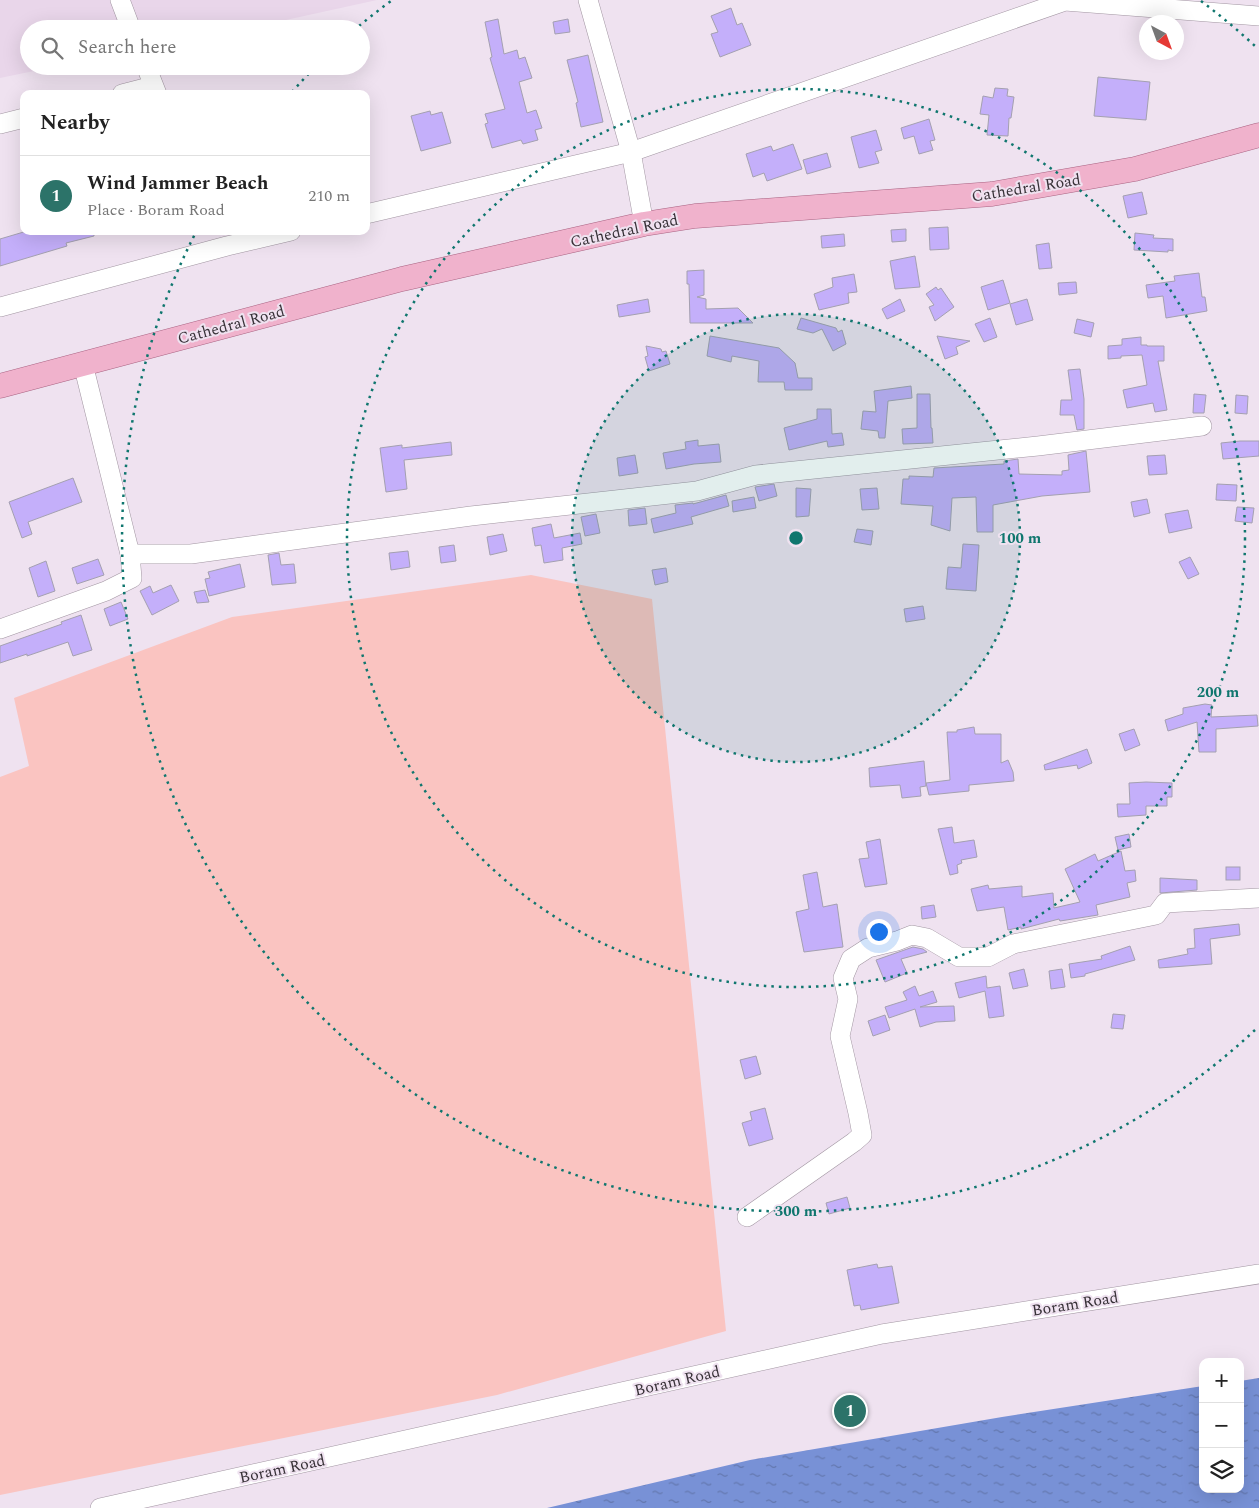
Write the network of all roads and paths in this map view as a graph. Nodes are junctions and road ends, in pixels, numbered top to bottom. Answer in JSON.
{"nodes":[{"id":1,"x":120,"y":0,"type":"edge"},
{"id":2,"x":588,"y":0,"type":"edge"},
{"id":3,"x":1065,"y":0,"type":"edge"},
{"id":4,"x":1259,"y":16,"type":"edge"},
{"id":5,"x":128,"y":20,"type":"edge"},
{"id":6,"x":149,"y":75,"type":"edge"},
{"id":7,"x":155,"y":90,"type":"edge"},
{"id":8,"x":20,"y":119,"type":"edge"},
{"id":9,"x":0,"y":124,"type":"edge"},
{"id":10,"x":1259,"y":135,"type":"edge"},
{"id":11,"x":631,"y":152,"type":"junction"},
{"id":12,"x":370,"y":213,"type":"edge"},
{"id":13,"x":644,"y":224,"type":"junction"},
{"id":14,"x":258,"y":235,"type":"edge"},
{"id":15,"x":224,"y":239,"type":"edge"},
{"id":16,"x":0,"y":307,"type":"edge"},
{"id":17,"x":83,"y":364,"type":"junction"},
{"id":18,"x":0,"y":386,"type":"edge"},
{"id":19,"x":1202,"y":426,"type":"dead end"},
{"id":20,"x":130,"y":554,"type":"junction"},
{"id":21,"x":0,"y":629,"type":"edge"},
{"id":22,"x":1259,"y":898,"type":"edge"},
{"id":23,"x":747,"y":1217,"type":"dead end"},
{"id":24,"x":1259,"y":1274,"type":"edge"},
{"id":25,"x":100,"y":1508,"type":"edge"}],
"edges":[{"from":1,"to":5,"type":"street"},
{"from":2,"to":11,"type":"street"},
{"from":3,"to":4,"type":"street"},
{"from":3,"to":11,"type":"street"},
{"from":6,"to":7,"type":"street"},
{"from":8,"to":9,"type":"street"},
{"from":10,"to":13,"type":"main road","name":"Cathedral Road"},
{"from":11,"to":12,"type":"street"},
{"from":11,"to":13,"type":"street"},
{"from":13,"to":17,"type":"main road","name":"Cathedral Road"},
{"from":14,"to":15,"type":"street"},
{"from":15,"to":16,"type":"street"},
{"from":17,"to":18,"type":"main road","name":"Cathedral Road"},
{"from":17,"to":20,"type":"street"},
{"from":19,"to":20,"type":"street"},
{"from":20,"to":21,"type":"street"},
{"from":22,"to":23,"type":"street"},
{"from":24,"to":25,"type":"street","name":"Boram Road"}]}
